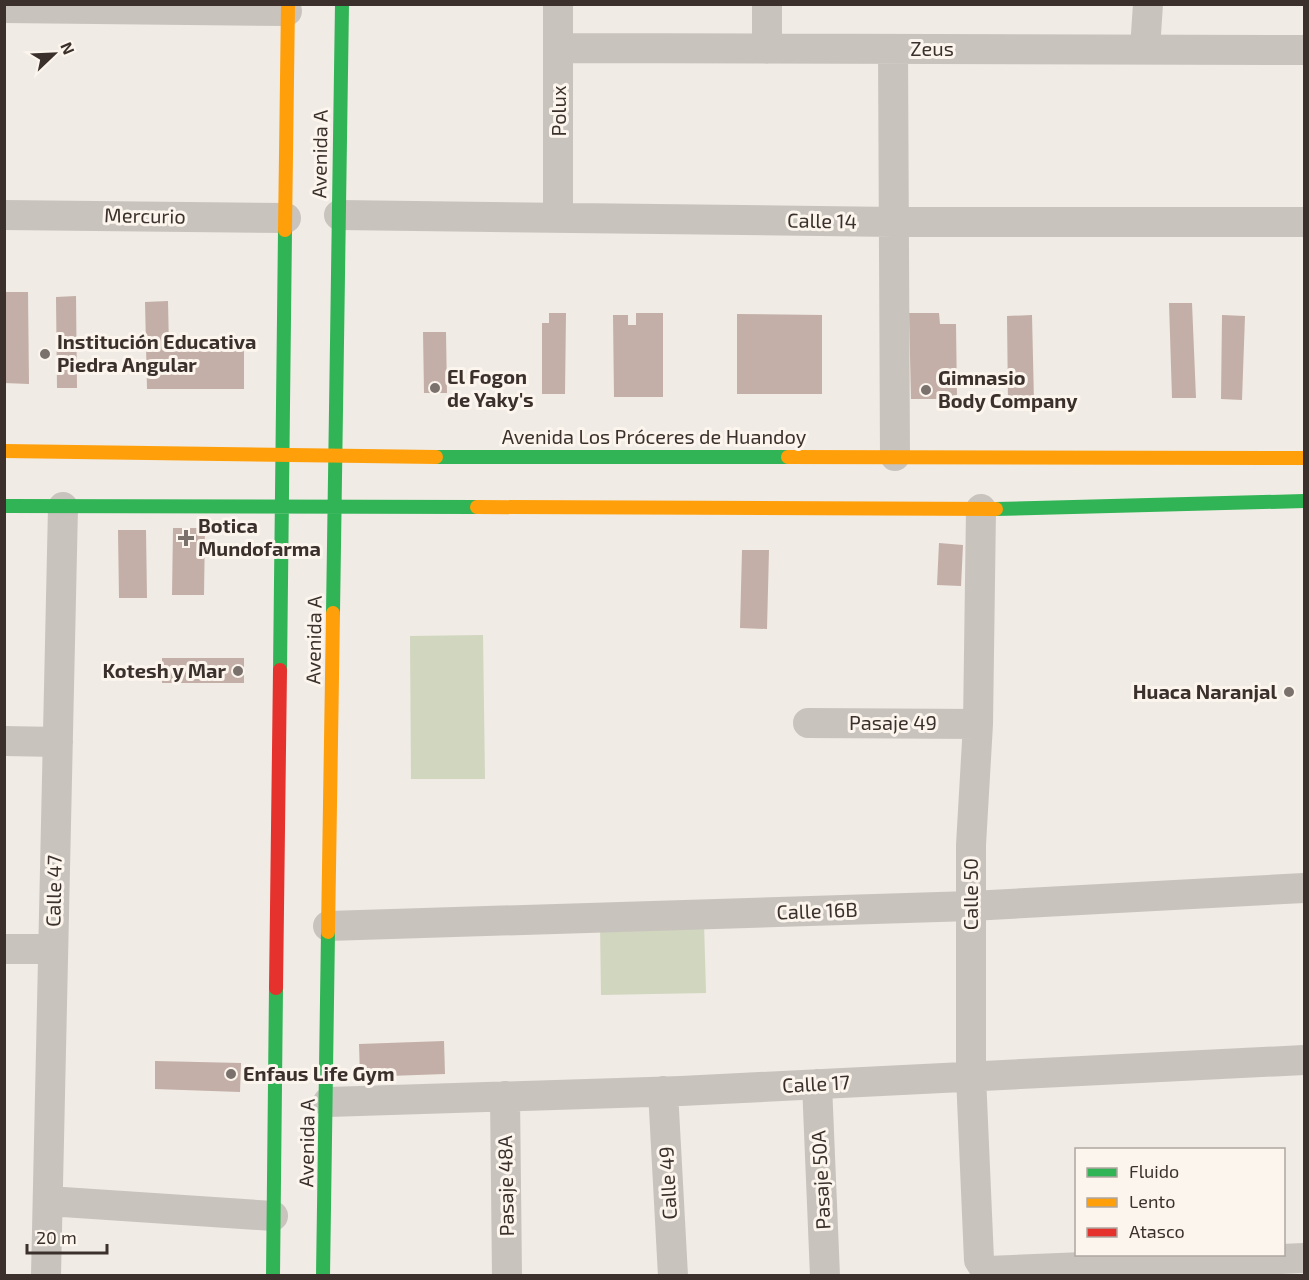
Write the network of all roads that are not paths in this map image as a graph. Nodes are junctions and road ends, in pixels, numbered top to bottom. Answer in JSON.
{"nodes":[{"id":1,"x":342,"y":4,"type":"edge"},
{"id":2,"x":558,"y":4,"type":"edge"},
{"id":3,"x":767,"y":4,"type":"edge"},
{"id":4,"x":1148,"y":4,"type":"edge"},
{"id":5,"x":69,"y":6,"type":"edge"},
{"id":6,"x":4,"y":8,"type":"edge"},
{"id":7,"x":288,"y":8,"type":"edge"},
{"id":8,"x":559,"y":48,"type":"junction"},
{"id":9,"x":767,"y":49,"type":"junction"},
{"id":10,"x":893,"y":49,"type":"junction"},
{"id":11,"x":1145,"y":49,"type":"junction"},
{"id":12,"x":1305,"y":50,"type":"edge"},
{"id":13,"x":4,"y":215,"type":"edge"},
{"id":14,"x":339,"y":215,"type":"junction"},
{"id":15,"x":286,"y":218,"type":"junction"},
{"id":16,"x":558,"y":218,"type":"junction"},
{"id":17,"x":894,"y":222,"type":"junction"},
{"id":18,"x":1305,"y":222,"type":"edge"},
{"id":19,"x":4,"y":451,"type":"edge"},
{"id":20,"x":284,"y":453,"type":"junction"},
{"id":21,"x":895,"y":456,"type":"junction"},
{"id":22,"x":334,"y":457,"type":"junction"},
{"id":23,"x":1305,"y":458,"type":"edge"},
{"id":24,"x":1305,"y":501,"type":"edge"},
{"id":25,"x":4,"y":506,"type":"edge"},
{"id":26,"x":63,"y":507,"type":"junction"},
{"id":27,"x":336,"y":507,"type":"junction"},
{"id":28,"x":282,"y":508,"type":"junction"},
{"id":29,"x":981,"y":509,"type":"junction"},
{"id":30,"x":808,"y":723,"type":"dead end"},
{"id":31,"x":978,"y":724,"type":"junction"},
{"id":32,"x":4,"y":741,"type":"edge"},
{"id":33,"x":58,"y":742,"type":"junction"},
{"id":34,"x":1305,"y":888,"type":"edge"},
{"id":35,"x":971,"y":906,"type":"junction"},
{"id":36,"x":328,"y":926,"type":"junction"},
{"id":37,"x":4,"y":948,"type":"edge"},
{"id":38,"x":53,"y":949,"type":"junction"},
{"id":39,"x":1305,"y":1060,"type":"edge"},
{"id":40,"x":971,"y":1076,"type":"junction"},
{"id":41,"x":817,"y":1084,"type":"junction"},
{"id":42,"x":663,"y":1091,"type":"junction"},
{"id":43,"x":505,"y":1096,"type":"junction"},
{"id":44,"x":328,"y":1102,"type":"junction"},
{"id":45,"x":48,"y":1202,"type":"junction"},
{"id":46,"x":273,"y":1216,"type":"junction"},
{"id":47,"x":1302,"y":1264,"type":"edge"},
{"id":48,"x":1116,"y":1271,"type":"edge"},
{"id":49,"x":988,"y":1273,"type":"edge"},
{"id":50,"x":46,"y":1275,"type":"edge"},
{"id":51,"x":273,"y":1275,"type":"edge"},
{"id":52,"x":323,"y":1275,"type":"edge"},
{"id":53,"x":507,"y":1275,"type":"edge"},
{"id":54,"x":673,"y":1275,"type":"edge"},
{"id":55,"x":825,"y":1275,"type":"edge"}],
"edges":[{"from":1,"to":14,"type":"main road","name":"Avenida A"},
{"from":2,"to":8,"type":"street","name":"Polux"},
{"from":3,"to":9,"type":"street"},
{"from":4,"to":11,"type":"street"},
{"from":5,"to":6,"type":"street"},
{"from":5,"to":7,"type":"street"},
{"from":7,"to":15,"type":"main road","name":"Avenida A"},
{"from":8,"to":9,"type":"street","name":"Zeus"},
{"from":8,"to":16,"type":"street","name":"Polux"},
{"from":9,"to":10,"type":"street","name":"Zeus"},
{"from":10,"to":11,"type":"street","name":"Zeus"},
{"from":10,"to":17,"type":"street"},
{"from":11,"to":12,"type":"street","name":"Zeus"},
{"from":13,"to":15,"type":"street","name":"Mercurio"},
{"from":14,"to":16,"type":"street","name":"Calle 14"},
{"from":14,"to":22,"type":"main road","name":"Avenida A"},
{"from":15,"to":20,"type":"main road","name":"Avenida A"},
{"from":16,"to":17,"type":"street","name":"Calle 14"},
{"from":17,"to":18,"type":"street","name":"Calle 14"},
{"from":17,"to":21,"type":"street"},
{"from":19,"to":20,"type":"main road","name":"Avenida Los Próceres de Huandoy"},
{"from":20,"to":22,"type":"main road","name":"Avenida Los Próceres de Huandoy"},
{"from":20,"to":28,"type":"main road","name":"Avenida A"},
{"from":21,"to":22,"type":"main road","name":"Avenida Los Próceres de Huandoy"},
{"from":21,"to":23,"type":"main road","name":"Avenida Los Próceres de Huandoy"},
{"from":22,"to":27,"type":"main road","name":"Avenida A"},
{"from":24,"to":29,"type":"main road"},
{"from":25,"to":26,"type":"main road"},
{"from":26,"to":28,"type":"main road"},
{"from":26,"to":33,"type":"street","name":"Calle 47"},
{"from":27,"to":28,"type":"main road"},
{"from":27,"to":29,"type":"main road"},
{"from":27,"to":36,"type":"main road","name":"Avenida A"},
{"from":28,"to":46,"type":"main road","name":"Avenida A"},
{"from":29,"to":31,"type":"street","name":"Calle 50"},
{"from":30,"to":31,"type":"street","name":"Pasaje 49"},
{"from":31,"to":35,"type":"street","name":"Calle 50"},
{"from":32,"to":33,"type":"street"},
{"from":33,"to":38,"type":"street","name":"Calle 47"},
{"from":34,"to":35,"type":"street","name":"Calle 16B"},
{"from":35,"to":36,"type":"street","name":"Calle 16B"},
{"from":35,"to":40,"type":"street","name":"Calle 50"},
{"from":36,"to":44,"type":"main road","name":"Avenida A"},
{"from":37,"to":38,"type":"street"},
{"from":38,"to":45,"type":"street","name":"Calle 47"},
{"from":39,"to":40,"type":"street","name":"Calle 17"},
{"from":40,"to":41,"type":"street","name":"Calle 17"},
{"from":40,"to":49,"type":"street","name":"Calle 50"},
{"from":41,"to":42,"type":"street","name":"Calle 17"},
{"from":41,"to":55,"type":"street","name":"Pasaje 50A"},
{"from":42,"to":43,"type":"street","name":"Calle 17"},
{"from":42,"to":54,"type":"street","name":"Calle 49"},
{"from":43,"to":44,"type":"street","name":"Calle 17"},
{"from":43,"to":53,"type":"street","name":"Pasaje 48A"},
{"from":44,"to":52,"type":"main road","name":"Avenida A"},
{"from":45,"to":46,"type":"street"},
{"from":45,"to":50,"type":"street","name":"Calle 47"},
{"from":46,"to":51,"type":"main road","name":"Avenida A"},
{"from":47,"to":48,"type":"street"},
{"from":48,"to":49,"type":"street"}]}
